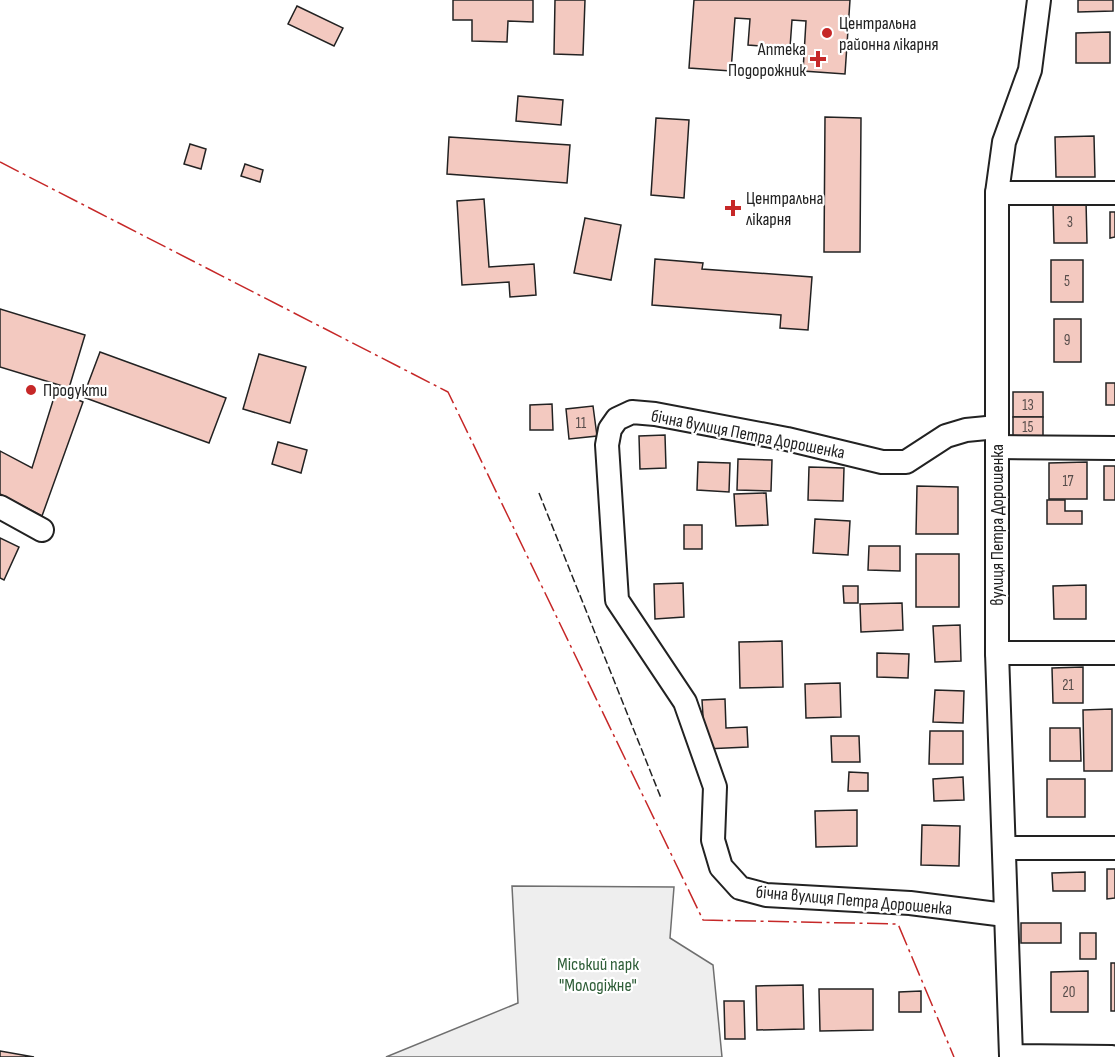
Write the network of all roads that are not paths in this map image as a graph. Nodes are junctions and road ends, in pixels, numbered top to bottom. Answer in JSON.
{"nodes":[{"id":1,"x":1039,"y":0,"type":"edge"},
{"id":2,"x":997,"y":193,"type":"junction"},
{"id":3,"x":1115,"y":193,"type":"edge"},
{"id":4,"x":997,"y":437,"type":"junction"},
{"id":5,"x":1115,"y":448,"type":"edge"},
{"id":6,"x":0,"y":507,"type":"edge"},
{"id":7,"x":42,"y":530,"type":"dead end"},
{"id":8,"x":1115,"y":652,"type":"edge"},
{"id":9,"x":997,"y":653,"type":"junction"},
{"id":10,"x":1004,"y":848,"type":"junction"},
{"id":11,"x":1115,"y":848,"type":"edge"},
{"id":12,"x":1005,"y":915,"type":"junction"},
{"id":13,"x":1011,"y":1056,"type":"edge"},
{"id":14,"x":1112,"y":1057,"type":"edge"}],
"edges":[{"from":1,"to":2,"type":"street","name":"вулиця Петра Дорошенка"},
{"from":2,"to":3,"type":"street"},
{"from":2,"to":4,"type":"street","name":"вулиця Петра Дорошенка"},
{"from":4,"to":5,"type":"street","name":"бічна вулиця Петра Дорошенка"},
{"from":4,"to":9,"type":"street","name":"вулиця Петра Дорошенка"},
{"from":4,"to":12,"type":"street","name":"бічна вулиця Петра Дорошенка"},
{"from":6,"to":7,"type":"street"},
{"from":8,"to":9,"type":"street"},
{"from":9,"to":10,"type":"street","name":"вулиця Петра Дорошенка"},
{"from":10,"to":11,"type":"street"},
{"from":10,"to":12,"type":"street","name":"вулиця Петра Дорошенка"},
{"from":12,"to":13,"type":"street","name":"вулиця Петра Дорошенка"},
{"from":13,"to":14,"type":"street"}]}
